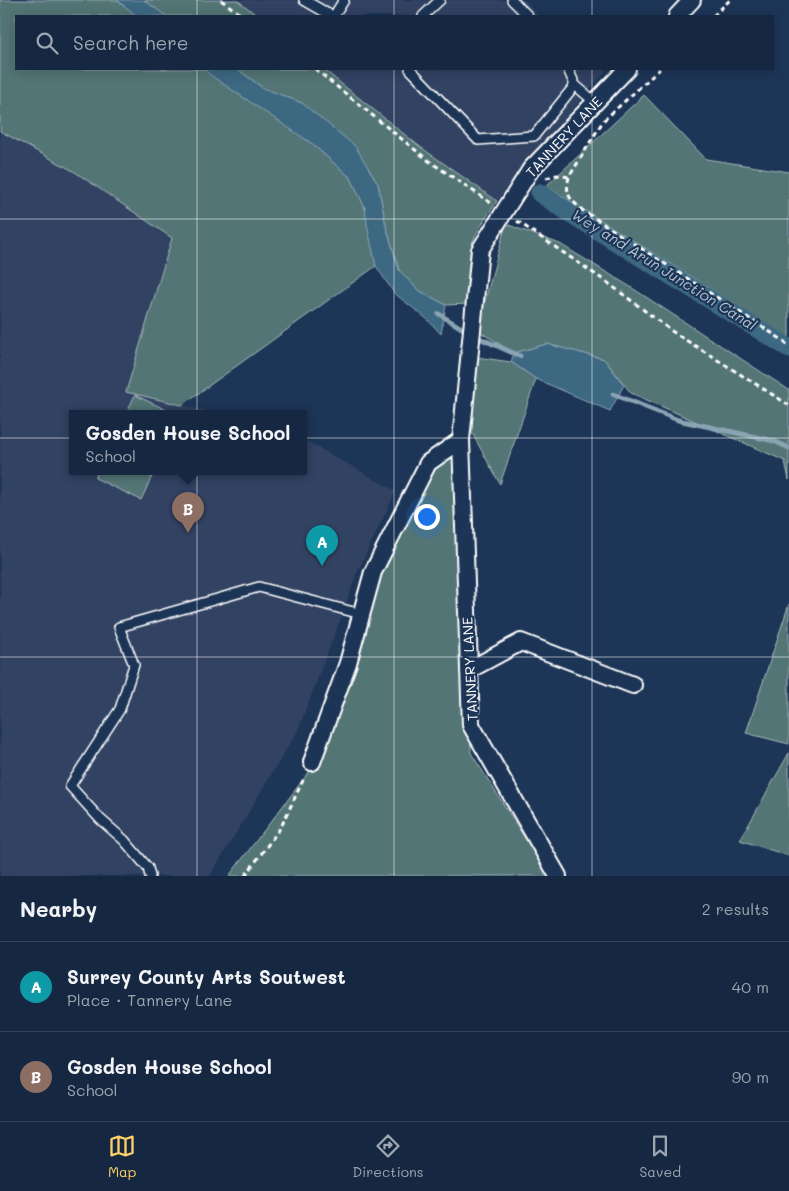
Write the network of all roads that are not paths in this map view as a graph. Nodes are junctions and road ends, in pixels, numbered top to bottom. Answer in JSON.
{"nodes":[{"id":1,"x":304,"y":0,"type":"edge"},
{"id":2,"x":344,"y":0,"type":"edge"},
{"id":3,"x":440,"y":0,"type":"edge"},
{"id":4,"x":512,"y":0,"type":"edge"},
{"id":5,"x":692,"y":0,"type":"edge"},
{"id":6,"x":331,"y":15,"type":"edge"},
{"id":7,"x":334,"y":15,"type":"edge"},
{"id":8,"x":424,"y":15,"type":"edge"},
{"id":9,"x":527,"y":15,"type":"edge"},
{"id":10,"x":678,"y":15,"type":"edge"},
{"id":11,"x":411,"y":70,"type":"edge"},
{"id":12,"x":568,"y":70,"type":"edge"},
{"id":13,"x":627,"y":70,"type":"edge"},
{"id":14,"x":575,"y":85,"type":"junction"},
{"id":15,"x":596,"y":102,"type":"junction"},
{"id":16,"x":460,"y":440,"type":"junction"},
{"id":17,"x":361,"y":614,"type":"junction"},
{"id":18,"x":469,"y":670,"type":"junction"},
{"id":19,"x":633,"y":685,"type":"dead end"},
{"id":20,"x":312,"y":762,"type":"road end"},
{"id":21,"x":150,"y":876,"type":"edge"},
{"id":22,"x":558,"y":876,"type":"edge"}],
"edges":[{"from":1,"to":6,"type":"lane"},
{"from":2,"to":7,"type":"lane"},
{"from":3,"to":8,"type":"lane"},
{"from":4,"to":9,"type":"lane"},
{"from":5,"to":10,"type":"street"},
{"from":11,"to":14,"type":"lane"},
{"from":12,"to":14,"type":"lane"},
{"from":13,"to":15,"type":"street","name":"TANNERY LANE"},
{"from":14,"to":15,"type":"lane"},
{"from":15,"to":16,"type":"street","name":"TANNERY LANE","bridge":true},
{"from":16,"to":17,"type":"street"},
{"from":16,"to":18,"type":"street","name":"TANNERY LANE"},
{"from":17,"to":20,"type":"street"},
{"from":17,"to":21,"type":"lane"},
{"from":18,"to":19,"type":"street"},
{"from":18,"to":22,"type":"street","name":"TANNERY LANE"}]}
